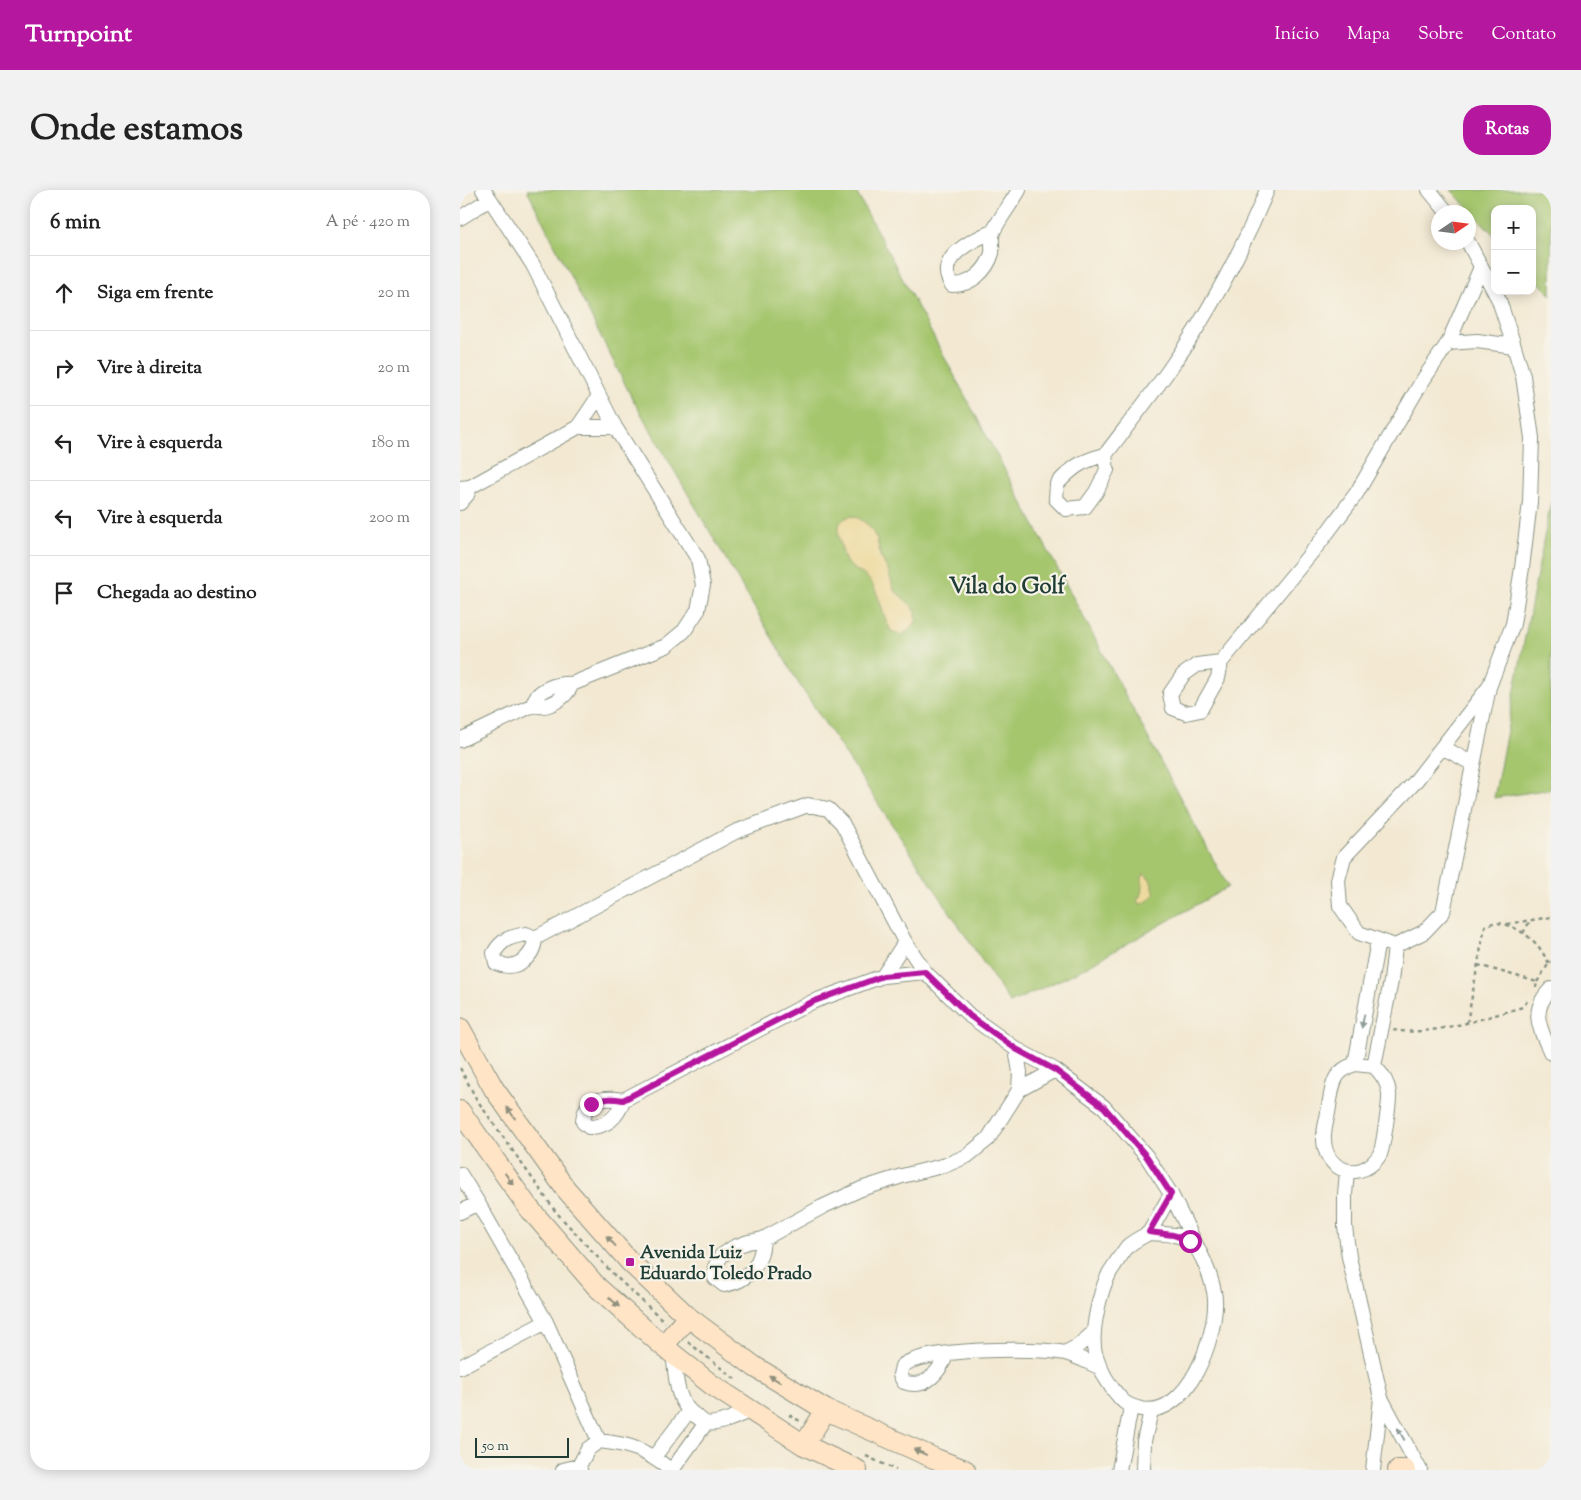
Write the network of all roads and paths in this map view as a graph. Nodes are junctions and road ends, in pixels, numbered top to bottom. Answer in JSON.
{"nodes":[{"id":1,"x":1019,"y":190,"type":"edge"},
{"id":2,"x":1267,"y":190,"type":"edge"},
{"id":3,"x":1430,"y":190,"type":"edge"},
{"id":4,"x":487,"y":194,"type":"edge"},
{"id":5,"x":1441,"y":205,"type":"edge"},
{"id":6,"x":460,"y":218,"type":"edge"},
{"id":7,"x":992,"y":232,"type":"dead end"},
{"id":8,"x":1472,"y":250,"type":"edge"},
{"id":9,"x":1482,"y":267,"type":"junction"},
{"id":10,"x":1448,"y":343,"type":"junction"},
{"id":11,"x":1514,"y":346,"type":"junction"},
{"id":12,"x":599,"y":396,"type":"junction"},
{"id":13,"x":615,"y":426,"type":"junction"},
{"id":14,"x":578,"y":427,"type":"junction"},
{"id":15,"x":1105,"y":455,"type":"dead end"},
{"id":16,"x":465,"y":487,"type":"edge"},
{"id":17,"x":460,"y":503,"type":"edge"},
{"id":18,"x":1221,"y":662,"type":"dead end"},
{"id":19,"x":1489,"y":686,"type":"junction"},
{"id":20,"x":460,"y":740,"type":"edge"},
{"id":21,"x":1442,"y":747,"type":"junction"},
{"id":22,"x":1473,"y":764,"type":"junction"},
{"id":23,"x":1551,"y":917,"type":"edge"},
{"id":24,"x":1530,"y":921,"type":"junction"},
{"id":25,"x":1506,"y":924,"type":"junction"},
{"id":26,"x":1523,"y":933,"type":"junction"},
{"id":27,"x":535,"y":938,"type":"dead end"},
{"id":28,"x":1378,"y":940,"type":"junction"},
{"id":29,"x":905,"y":942,"type":"junction"},
{"id":30,"x":1395,"y":946,"type":"junction"},
{"id":31,"x":1550,"y":962,"type":"edge"},
{"id":32,"x":1478,"y":965,"type":"junction"},
{"id":33,"x":925,"y":972,"type":"junction"},
{"id":34,"x":883,"y":976,"type":"junction"},
{"id":35,"x":1537,"y":982,"type":"junction"},
{"id":36,"x":1551,"y":989,"type":"edge"},
{"id":37,"x":1467,"y":1023,"type":"junction"},
{"id":38,"x":460,"y":1028,"type":"edge"},
{"id":39,"x":1382,"y":1028,"type":"junction"},
{"id":40,"x":1016,"y":1049,"type":"junction"},
{"id":41,"x":1551,"y":1053,"type":"edge"},
{"id":42,"x":1355,"y":1064,"type":"junction"},
{"id":43,"x":1374,"y":1066,"type":"junction"},
{"id":44,"x":1055,"y":1070,"type":"junction"},
{"id":45,"x":1019,"y":1090,"type":"junction"},
{"id":46,"x":623,"y":1100,"type":"dead end"},
{"id":47,"x":460,"y":1111,"type":"edge"},
{"id":48,"x":1347,"y":1171,"type":"junction"},
{"id":49,"x":460,"y":1174,"type":"edge"},
{"id":50,"x":1171,"y":1194,"type":"junction"},
{"id":51,"x":478,"y":1202,"type":"junction"},
{"id":52,"x":460,"y":1212,"type":"edge"},
{"id":53,"x":1149,"y":1232,"type":"junction"},
{"id":54,"x":763,"y":1239,"type":"dead end"},
{"id":55,"x":1205,"y":1263,"type":"junction"},
{"id":56,"x":688,"y":1317,"type":"junction"},
{"id":57,"x":546,"y":1322,"type":"junction"},
{"id":58,"x":1094,"y":1332,"type":"junction"},
{"id":59,"x":668,"y":1349,"type":"junction"},
{"id":60,"x":947,"y":1354,"type":"dead end"},
{"id":61,"x":1066,"y":1354,"type":"junction"},
{"id":62,"x":460,"y":1367,"type":"edge"},
{"id":63,"x":1101,"y":1368,"type":"junction"},
{"id":64,"x":1381,"y":1398,"type":"junction"},
{"id":65,"x":1131,"y":1407,"type":"junction"},
{"id":66,"x":751,"y":1410,"type":"junction"},
{"id":67,"x":826,"y":1410,"type":"junction"},
{"id":68,"x":689,"y":1411,"type":"junction"},
{"id":69,"x":1151,"y":1411,"type":"junction"},
{"id":70,"x":706,"y":1423,"type":"junction"},
{"id":71,"x":599,"y":1441,"type":"junction"},
{"id":72,"x":804,"y":1445,"type":"junction"},
{"id":73,"x":654,"y":1458,"type":"junction"},
{"id":74,"x":579,"y":1468,"type":"edge"},
{"id":75,"x":563,"y":1470,"type":"edge"},
{"id":76,"x":671,"y":1470,"type":"edge"},
{"id":77,"x":857,"y":1470,"type":"edge"},
{"id":78,"x":965,"y":1470,"type":"edge"},
{"id":79,"x":1119,"y":1470,"type":"edge"},
{"id":80,"x":1142,"y":1470,"type":"edge"},
{"id":81,"x":1373,"y":1470,"type":"edge"},
{"id":82,"x":1398,"y":1470,"type":"edge"},
{"id":83,"x":1405,"y":1470,"type":"edge"},
{"id":84,"x":1420,"y":1470,"type":"edge"}],
"edges":[{"from":1,"to":7,"type":"street"},
{"from":2,"to":15,"type":"street"},
{"from":3,"to":5,"type":"street"},
{"from":4,"to":6,"type":"street"},
{"from":4,"to":12,"type":"street"},
{"from":8,"to":9,"type":"street"},
{"from":9,"to":10,"type":"street"},
{"from":9,"to":11,"type":"street"},
{"from":10,"to":11,"type":"street"},
{"from":10,"to":18,"type":"street"},
{"from":11,"to":19,"type":"street"},
{"from":12,"to":13,"type":"street"},
{"from":12,"to":14,"type":"street"},
{"from":13,"to":14,"type":"street"},
{"from":13,"to":20,"type":"street"},
{"from":14,"to":16,"type":"street"},
{"from":16,"to":17,"type":"street"},
{"from":19,"to":21,"type":"street"},
{"from":19,"to":22,"type":"street"},
{"from":21,"to":22,"type":"street"},
{"from":21,"to":28,"type":"street"},
{"from":22,"to":30,"type":"street"},
{"from":23,"to":24,"type":"path"},
{"from":24,"to":25,"type":"path"},
{"from":24,"to":26,"type":"path"},
{"from":25,"to":26,"type":"path"},
{"from":25,"to":32,"type":"path"},
{"from":26,"to":31,"type":"path"},
{"from":27,"to":29,"type":"street"},
{"from":28,"to":30,"type":"street"},
{"from":28,"to":42,"type":"street","one_way":true},
{"from":29,"to":33,"type":"street"},
{"from":29,"to":34,"type":"street"},
{"from":30,"to":39,"type":"street"},
{"from":31,"to":35,"type":"path"},
{"from":32,"to":35,"type":"path"},
{"from":32,"to":37,"type":"path"},
{"from":33,"to":34,"type":"street"},
{"from":33,"to":40,"type":"street"},
{"from":34,"to":46,"type":"street"},
{"from":35,"to":37,"type":"path"},
{"from":36,"to":41,"type":"street"},
{"from":37,"to":39,"type":"path"},
{"from":56,"to":38,"type":"main road","one_way":true},
{"from":39,"to":43,"type":"street"},
{"from":40,"to":44,"type":"street"},
{"from":40,"to":45,"type":"street"},
{"from":42,"to":43,"type":"street"},
{"from":42,"to":48,"type":"street"},
{"from":43,"to":48,"type":"street"},
{"from":44,"to":45,"type":"street"},
{"from":44,"to":50,"type":"street"},
{"from":45,"to":54,"type":"street"},
{"from":47,"to":59,"type":"main road","one_way":true},
{"from":48,"to":64,"type":"street"},
{"from":49,"to":51,"type":"street"},
{"from":50,"to":53,"type":"street"},
{"from":50,"to":55,"type":"street"},
{"from":51,"to":52,"type":"street"},
{"from":51,"to":57,"type":"street"},
{"from":53,"to":55,"type":"street"},
{"from":53,"to":58,"type":"street"},
{"from":55,"to":69,"type":"street"},
{"from":56,"to":59,"type":"main road"},
{"from":67,"to":56,"type":"main road","one_way":true},
{"from":57,"to":62,"type":"street"},
{"from":57,"to":71,"type":"street"},
{"from":58,"to":61,"type":"street"},
{"from":58,"to":63,"type":"street"},
{"from":59,"to":66,"type":"main road"},
{"from":59,"to":68,"type":"street"},
{"from":60,"to":61,"type":"street"},
{"from":61,"to":63,"type":"street"},
{"from":63,"to":65,"type":"street"},
{"from":64,"to":81,"type":"street"},
{"from":84,"to":64,"type":"street","one_way":true},
{"from":65,"to":69,"type":"street"},
{"from":65,"to":79,"type":"street"},
{"from":66,"to":70,"type":"street"},
{"from":66,"to":72,"type":"main road"},
{"from":67,"to":72,"type":"main road"},
{"from":78,"to":67,"type":"main road","one_way":true},
{"from":68,"to":70,"type":"street"},
{"from":68,"to":73,"type":"street"},
{"from":69,"to":80,"type":"street"},
{"from":70,"to":76,"type":"street"},
{"from":71,"to":73,"type":"street"},
{"from":71,"to":74,"type":"street"},
{"from":72,"to":77,"type":"main road"},
{"from":73,"to":76,"type":"street"},
{"from":74,"to":75,"type":"street"},
{"from":82,"to":83,"type":"main road"}]}
